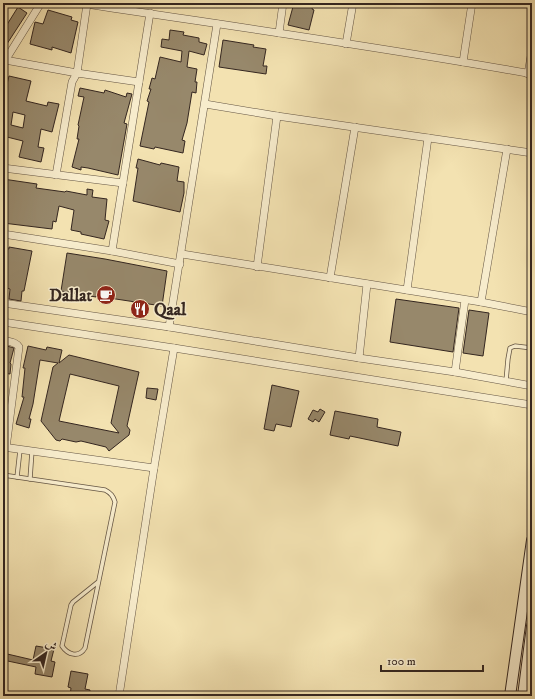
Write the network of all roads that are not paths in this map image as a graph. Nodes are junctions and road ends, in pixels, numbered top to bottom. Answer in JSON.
{"nodes":[{"id":1,"x":41,"y":3,"type":"edge"},
{"id":2,"x":283,"y":3,"type":"edge"},
{"id":3,"x":353,"y":3,"type":"edge"},
{"id":4,"x":472,"y":3,"type":"edge"},
{"id":5,"x":83,"y":4,"type":"edge"},
{"id":6,"x":150,"y":13,"type":"junction"},
{"id":7,"x":217,"y":24,"type":"junction"},
{"id":8,"x":279,"y":33,"type":"junction"},
{"id":9,"x":346,"y":44,"type":"junction"},
{"id":10,"x":532,"y":50,"type":"edge"},
{"id":11,"x":4,"y":62,"type":"edge"},
{"id":12,"x":463,"y":62,"type":"junction"},
{"id":13,"x":77,"y":73,"type":"junction"},
{"id":14,"x":530,"y":74,"type":"edge"},
{"id":15,"x":139,"y":82,"type":"junction"},
{"id":16,"x":205,"y":104,"type":"junction"},
{"id":17,"x":277,"y":116,"type":"junction"},
{"id":18,"x":355,"y":127,"type":"junction"},
{"id":19,"x":428,"y":138,"type":"junction"},
{"id":20,"x":507,"y":150,"type":"junction"},
{"id":21,"x":532,"y":153,"type":"edge"},
{"id":22,"x":3,"y":168,"type":"edge"},
{"id":23,"x":56,"y":175,"type":"junction"},
{"id":24,"x":123,"y":183,"type":"junction"},
{"id":25,"x":3,"y":234,"type":"edge"},
{"id":26,"x":112,"y":251,"type":"junction"},
{"id":27,"x":182,"y":254,"type":"junction"},
{"id":28,"x":180,"y":264,"type":"junction"},
{"id":29,"x":257,"y":267,"type":"junction"},
{"id":30,"x":330,"y":278,"type":"junction"},
{"id":31,"x":368,"y":284,"type":"junction"},
{"id":32,"x":407,"y":290,"type":"junction"},
{"id":33,"x":465,"y":300,"type":"junction"},
{"id":34,"x":480,"y":302,"type":"junction"},
{"id":35,"x":3,"y":303,"type":"edge"},
{"id":36,"x":532,"y":312,"type":"edge"},
{"id":37,"x":3,"y":322,"type":"edge"},
{"id":38,"x":169,"y":327,"type":"junction"},
{"id":39,"x":3,"y":340,"type":"edge"},
{"id":40,"x":174,"y":348,"type":"junction"},
{"id":41,"x":532,"y":348,"type":"edge"},
{"id":42,"x":359,"y":358,"type":"junction"},
{"id":43,"x":455,"y":372,"type":"junction"},
{"id":44,"x":506,"y":381,"type":"junction"},
{"id":45,"x":532,"y":386,"type":"edge"},
{"id":46,"x":532,"y":405,"type":"edge"},
{"id":47,"x":7,"y":414,"type":"edge"},
{"id":48,"x":4,"y":447,"type":"edge"},
{"id":49,"x":20,"y":450,"type":"junction"},
{"id":50,"x":32,"y":451,"type":"junction"},
{"id":51,"x":154,"y":468,"type":"junction"},
{"id":52,"x":3,"y":475,"type":"edge"},
{"id":53,"x":17,"y":477,"type":"junction"},
{"id":54,"x":30,"y":479,"type":"junction"},
{"id":55,"x":532,"y":540,"type":"edge"},
{"id":56,"x":98,"y":582,"type":"junction"},
{"id":57,"x":532,"y":626,"type":"edge"},
{"id":58,"x":529,"y":679,"type":"edge"},
{"id":59,"x":119,"y":696,"type":"edge"},
{"id":60,"x":510,"y":696,"type":"edge"},
{"id":61,"x":523,"y":696,"type":"edge"}],
"edges":[{"from":1,"to":11,"type":"street"},
{"from":2,"to":8,"type":"street"},
{"from":3,"to":9,"type":"street"},
{"from":4,"to":12,"type":"street"},
{"from":5,"to":6,"type":"street"},
{"from":5,"to":13,"type":"street"},
{"from":6,"to":7,"type":"street"},
{"from":6,"to":15,"type":"street"},
{"from":7,"to":8,"type":"street"},
{"from":7,"to":16,"type":"street"},
{"from":8,"to":9,"type":"street"},
{"from":9,"to":12,"type":"street"},
{"from":10,"to":14,"type":"street"},
{"from":11,"to":13,"type":"street"},
{"from":12,"to":14,"type":"street"},
{"from":13,"to":15,"type":"street"},
{"from":13,"to":23,"type":"street"},
{"from":15,"to":24,"type":"street"},
{"from":16,"to":17,"type":"street"},
{"from":16,"to":27,"type":"street"},
{"from":17,"to":18,"type":"street"},
{"from":17,"to":29,"type":"street"},
{"from":18,"to":19,"type":"street"},
{"from":18,"to":30,"type":"street"},
{"from":19,"to":20,"type":"street"},
{"from":19,"to":32,"type":"street"},
{"from":20,"to":21,"type":"street"},
{"from":20,"to":34,"type":"street"},
{"from":22,"to":23,"type":"street"},
{"from":23,"to":24,"type":"street"},
{"from":24,"to":26,"type":"street"},
{"from":25,"to":26,"type":"street"},
{"from":26,"to":28,"type":"street"},
{"from":27,"to":28,"type":"street"},
{"from":27,"to":29,"type":"street"},
{"from":28,"to":38,"type":"street"},
{"from":29,"to":30,"type":"street"},
{"from":30,"to":31,"type":"street"},
{"from":31,"to":32,"type":"street"},
{"from":31,"to":42,"type":"street"},
{"from":32,"to":33,"type":"street"},
{"from":33,"to":34,"type":"street"},
{"from":33,"to":43,"type":"street"},
{"from":34,"to":36,"type":"street"},
{"from":35,"to":38,"type":"street"},
{"from":37,"to":40,"type":"street"},
{"from":38,"to":42,"type":"street"},
{"from":39,"to":47,"type":"street"},
{"from":40,"to":46,"type":"street"},
{"from":40,"to":51,"type":"street"},
{"from":41,"to":44,"type":"lane"},
{"from":42,"to":43,"type":"street"},
{"from":43,"to":44,"type":"street"},
{"from":44,"to":45,"type":"street"},
{"from":47,"to":48,"type":"street"},
{"from":48,"to":49,"type":"street"},
{"from":49,"to":50,"type":"street"},
{"from":49,"to":53,"type":"lane"},
{"from":50,"to":51,"type":"street"},
{"from":50,"to":54,"type":"lane"},
{"from":51,"to":59,"type":"street"},
{"from":52,"to":53,"type":"lane"},
{"from":53,"to":54,"type":"lane"},
{"from":54,"to":56,"type":"lane"},
{"from":55,"to":60,"type":"street"},
{"from":56,"to":56,"type":"lane"},
{"from":57,"to":58,"type":"street"},
{"from":58,"to":61,"type":"street"}]}
